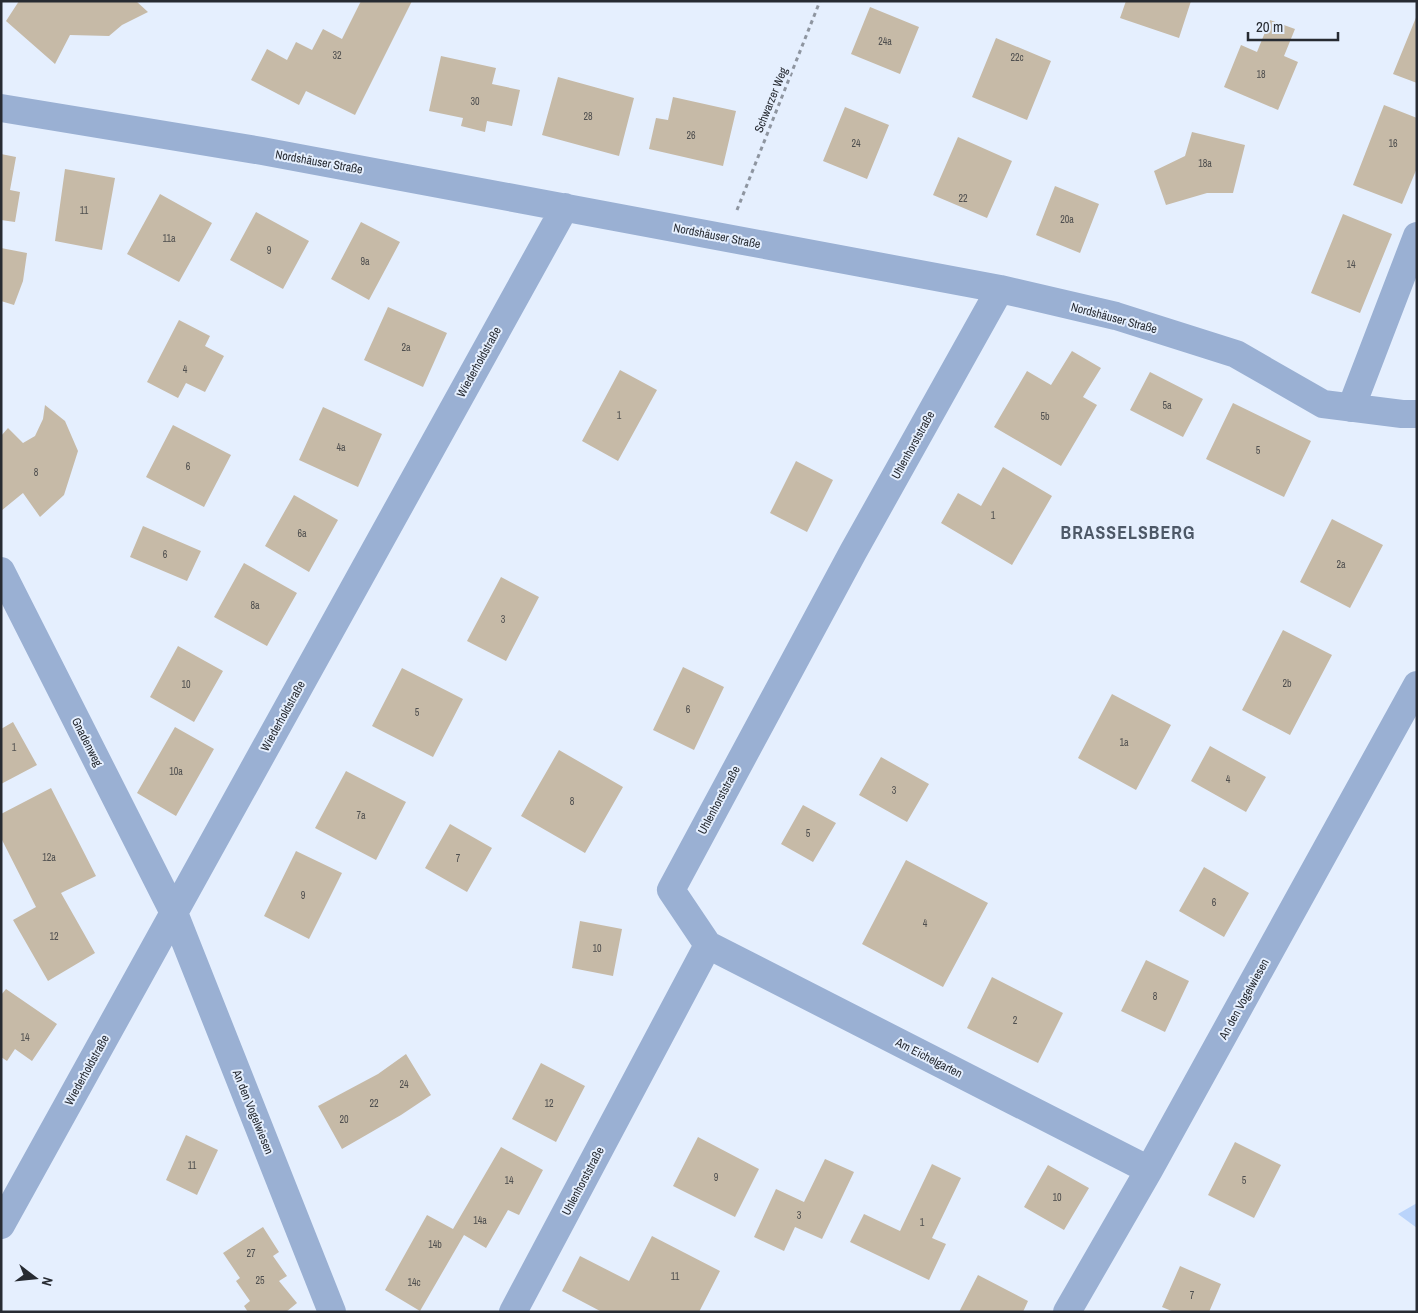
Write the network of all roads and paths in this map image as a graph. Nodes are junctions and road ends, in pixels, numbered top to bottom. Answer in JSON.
{"nodes":[{"id":1,"x":820,"y":1,"type":"edge"},
{"id":2,"x":1,"y":108,"type":"edge"},
{"id":3,"x":739,"y":206,"type":"dead end"},
{"id":4,"x":565,"y":207,"type":"junction"},
{"id":5,"x":1417,"y":236,"type":"edge"},
{"id":6,"x":1000,"y":289,"type":"junction"},
{"id":7,"x":1351,"y":408,"type":"junction"},
{"id":8,"x":1417,"y":414,"type":"edge"},
{"id":9,"x":1,"y":571,"type":"edge"},
{"id":10,"x":1417,"y":685,"type":"edge"},
{"id":11,"x":174,"y":913,"type":"junction"},
{"id":12,"x":708,"y":945,"type":"junction"},
{"id":13,"x":1149,"y":1170,"type":"junction"},
{"id":14,"x":1,"y":1225,"type":"edge"},
{"id":15,"x":332,"y":1312,"type":"edge"},
{"id":16,"x":513,"y":1312,"type":"edge"},
{"id":17,"x":1067,"y":1312,"type":"edge"}],
"edges":[{"from":1,"to":3,"type":"path","name":"Schwarzer Weg"},
{"from":2,"to":4,"type":"street","name":"Nordshäuser Straße"},
{"from":4,"to":6,"type":"street","name":"Nordshäuser Straße"},
{"from":4,"to":11,"type":"street","name":"Wiederholdstraße"},
{"from":5,"to":7,"type":"street"},
{"from":6,"to":7,"type":"street","name":"Nordshäuser Straße"},
{"from":6,"to":12,"type":"street","name":"Uhlenhorststraße"},
{"from":7,"to":8,"type":"street","name":"Nordshäuser Straße"},
{"from":9,"to":11,"type":"street","name":"Gnadenweg"},
{"from":10,"to":13,"type":"street","name":"An den Vogelwiesen"},
{"from":11,"to":14,"type":"street","name":"Wiederholdstraße"},
{"from":11,"to":15,"type":"street","name":"An den Vogelwiesen"},
{"from":12,"to":13,"type":"street","name":"Am Eichelgarten"},
{"from":12,"to":16,"type":"street","name":"Uhlenhorststraße"},
{"from":13,"to":17,"type":"street","name":"An den Vogelwiesen"}]}
